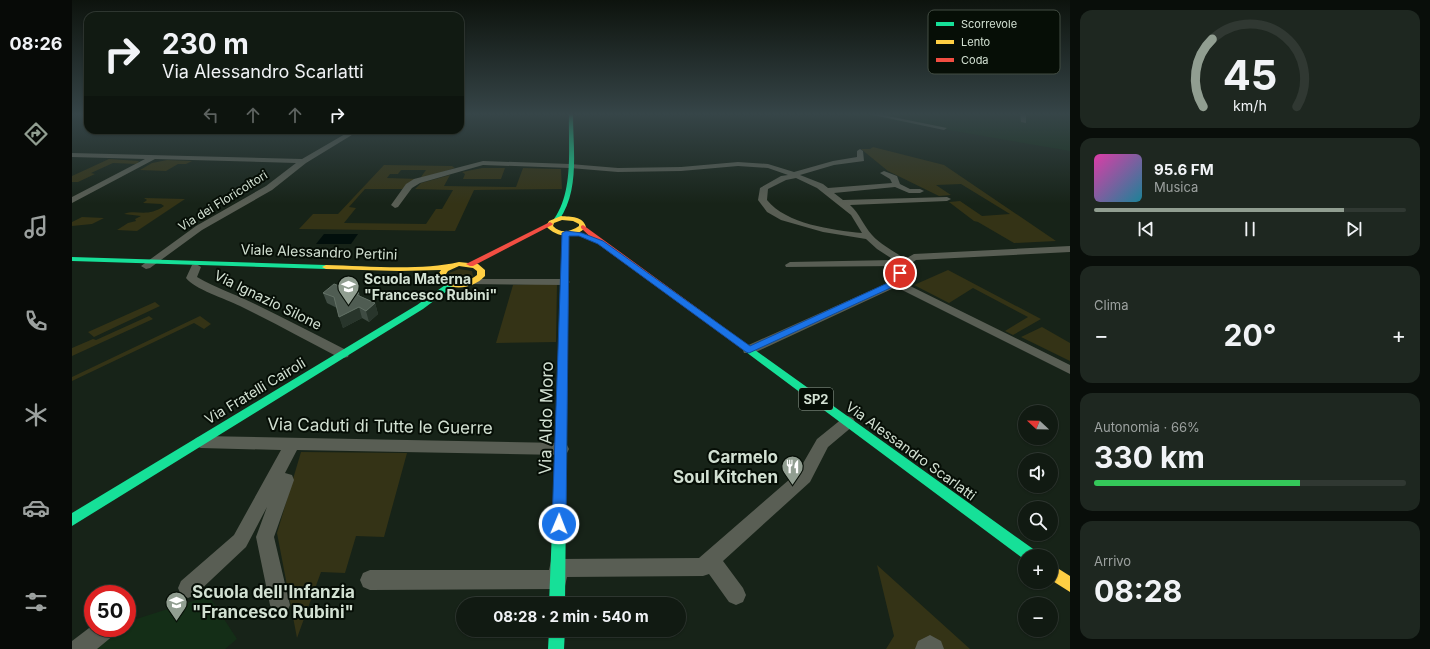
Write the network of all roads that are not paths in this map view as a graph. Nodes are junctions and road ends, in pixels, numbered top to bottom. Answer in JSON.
{"nodes":[{"id":1,"x":332,"y":144,"type":"edge"},
{"id":2,"x":570,"y":144,"type":"edge"},
{"id":3,"x":860,"y":151,"type":"dead end"},
{"id":4,"x":72,"y":155,"type":"edge"},
{"id":5,"x":153,"y":158,"type":"junction"},
{"id":6,"x":303,"y":161,"type":"junction"},
{"id":7,"x":570,"y":166,"type":"junction"},
{"id":8,"x":884,"y":173,"type":"dead end"},
{"id":9,"x":796,"y":175,"type":"junction"},
{"id":10,"x":896,"y":185,"type":"junction"},
{"id":11,"x":920,"y":191,"type":"dead end"},
{"id":12,"x":827,"y":192,"type":"junction"},
{"id":13,"x":567,"y":199,"type":"junction"},
{"id":14,"x":859,"y":199,"type":"junction"},
{"id":15,"x":947,"y":199,"type":"dead end"},
{"id":16,"x":72,"y":200,"type":"edge"},
{"id":17,"x":842,"y":203,"type":"junction"},
{"id":18,"x":395,"y":205,"type":"dead end"},
{"id":19,"x":879,"y":209,"type":"dead end"},
{"id":20,"x":576,"y":219,"type":"junction"},
{"id":21,"x":553,"y":225,"type":"junction"},
{"id":22,"x":583,"y":227,"type":"junction"},
{"id":23,"x":568,"y":233,"type":"junction"},
{"id":24,"x":869,"y":237,"type":"junction"},
{"id":25,"x":601,"y":242,"type":"junction"},
{"id":26,"x":1070,"y":249,"type":"edge"},
{"id":27,"x":1070,"y":257,"type":"edge"},
{"id":28,"x":72,"y":259,"type":"edge"},
{"id":29,"x":149,"y":263,"type":"junction"},
{"id":30,"x":905,"y":263,"type":"junction"},
{"id":31,"x":72,"y":264,"type":"edge"},
{"id":32,"x":470,"y":264,"type":"junction"},
{"id":33,"x":189,"y":265,"type":"junction"},
{"id":34,"x":790,"y":265,"type":"dead end"},
{"id":35,"x":448,"y":267,"type":"junction"},
{"id":36,"x":481,"y":270,"type":"junction"},
{"id":37,"x":440,"y":277,"type":"junction"},
{"id":38,"x":474,"y":282,"type":"junction"},
{"id":39,"x":565,"y":282,"type":"junction"},
{"id":40,"x":896,"y":283,"type":"junction"},
{"id":41,"x":451,"y":285,"type":"junction"},
{"id":42,"x":749,"y":350,"type":"junction"},
{"id":43,"x":343,"y":354,"type":"junction"},
{"id":44,"x":1070,"y":370,"type":"edge"},
{"id":45,"x":848,"y":422,"type":"junction"},
{"id":46,"x":199,"y":442,"type":"junction"},
{"id":47,"x":293,"y":443,"type":"junction"},
{"id":48,"x":561,"y":449,"type":"junction"},
{"id":49,"x":275,"y":476,"type":"junction"},
{"id":50,"x":72,"y":520,"type":"edge"},
{"id":51,"x":1021,"y":549,"type":"edge"},
{"id":52,"x":711,"y":560,"type":"junction"},
{"id":53,"x":558,"y":574,"type":"junction"},
{"id":54,"x":1058,"y":576,"type":"edge"},
{"id":55,"x":370,"y":580,"type":"dead end"},
{"id":56,"x":1070,"y":585,"type":"edge"},
{"id":57,"x":188,"y":588,"type":"dead end"},
{"id":58,"x":736,"y":595,"type":"dead end"},
{"id":59,"x":558,"y":597,"type":"edge"},
{"id":60,"x":280,"y":605,"type":"dead end"},
{"id":61,"x":95,"y":637,"type":"edge"},
{"id":62,"x":557,"y":637,"type":"edge"},
{"id":63,"x":79,"y":649,"type":"edge"},
{"id":64,"x":556,"y":649,"type":"edge"},
{"id":65,"x":926,"y":649,"type":"edge"},
{"id":66,"x":933,"y":649,"type":"edge"}],
"edges":[{"from":1,"to":6,"type":"street","name":"Via dei Floricoltori"},
{"from":2,"to":7,"type":"main road"},
{"from":3,"to":9,"type":"street"},
{"from":4,"to":5,"type":"street"},
{"from":5,"to":6,"type":"street"},
{"from":5,"to":16,"type":"street"},
{"from":6,"to":29,"type":"street","name":"Via dei Floricoltori"},
{"from":7,"to":9,"type":"street"},
{"from":7,"to":13,"type":"main road"},
{"from":7,"to":18,"type":"street"},
{"from":8,"to":10,"type":"street"},
{"from":9,"to":12,"type":"street"},
{"from":9,"to":24,"type":"street"},
{"from":10,"to":11,"type":"street"},
{"from":10,"to":12,"type":"street"},
{"from":12,"to":17,"type":"street"},
{"from":13,"to":20,"type":"main road","name":"Via Alessandro Scarlatti"},
{"from":13,"to":21,"type":"main road"},
{"from":14,"to":15,"type":"street"},
{"from":14,"to":17,"type":"street"},
{"from":14,"to":19,"type":"street"},
{"from":17,"to":24,"type":"street"},
{"from":20,"to":21,"type":"main road"},
{"from":20,"to":22,"type":"main road","name":"Via Alessandro Scarlatti"},
{"from":21,"to":23,"type":"main road","name":"Via Alessandro Scarlatti"},
{"from":21,"to":32,"type":"main road","name":"Viale Alessandro Pertini"},
{"from":21,"to":36,"type":"main road"},
{"from":22,"to":23,"type":"main road"},
{"from":22,"to":25,"type":"main road","name":"Via Alessandro Scarlatti","number":"SP2"},
{"from":23,"to":25,"type":"main road","name":"Via Alessandro Scarlatti","number":"SP2"},
{"from":23,"to":39,"type":"main road","name":"Via Aldo Moro"},
{"from":24,"to":30,"type":"street"},
{"from":25,"to":42,"type":"main road","name":"Via Alessandro Scarlatti","number":"SP2"},
{"from":26,"to":30,"type":"street"},
{"from":27,"to":30,"type":"street"},
{"from":28,"to":29,"type":"main road"},
{"from":29,"to":31,"type":"main road"},
{"from":29,"to":33,"type":"main road"},
{"from":30,"to":34,"type":"street"},
{"from":30,"to":40,"type":"street"},
{"from":32,"to":35,"type":"main road","name":"Viale Alessandro Pertini"},
{"from":32,"to":36,"type":"main road"},
{"from":33,"to":35,"type":"main road","name":"Viale Alessandro Pertini"},
{"from":33,"to":37,"type":"main road"},
{"from":33,"to":43,"type":"street","name":"Via Ignazio Silone"},
{"from":35,"to":37,"type":"main road"},
{"from":36,"to":38,"type":"main road"},
{"from":37,"to":41,"type":"main road"},
{"from":38,"to":39,"type":"street"},
{"from":38,"to":41,"type":"main road"},
{"from":39,"to":48,"type":"main road","name":"Via Aldo Moro"},
{"from":40,"to":42,"type":"street"},
{"from":40,"to":44,"type":"street"},
{"from":41,"to":43,"type":"main road","name":"Via Fratelli Cairoli"},
{"from":42,"to":45,"type":"main road","name":"Via Alessandro Scarlatti","number":"SP2"},
{"from":43,"to":46,"type":"main road","name":"Via Fratelli Cairoli"},
{"from":45,"to":51,"type":"main road","name":"Via Alessandro Scarlatti","number":"SP2"},
{"from":45,"to":52,"type":"street"},
{"from":46,"to":47,"type":"street","name":"Via Caduti di Tutte le Guerre"},
{"from":46,"to":50,"type":"main road","name":"Via Fratelli Cairoli"},
{"from":47,"to":48,"type":"street","name":"Via Caduti di Tutte le Guerre"},
{"from":47,"to":49,"type":"street"},
{"from":48,"to":53,"type":"main road","name":"Via Aldo Moro"},
{"from":49,"to":57,"type":"street"},
{"from":49,"to":60,"type":"street"},
{"from":52,"to":53,"type":"street"},
{"from":52,"to":58,"type":"street"},
{"from":53,"to":55,"type":"street"},
{"from":53,"to":59,"type":"main road","name":"Via Aldo Moro"},
{"from":54,"to":56,"type":"main road"},
{"from":61,"to":63,"type":"street"},
{"from":62,"to":64,"type":"main road"},
{"from":65,"to":66,"type":"street"}]}
